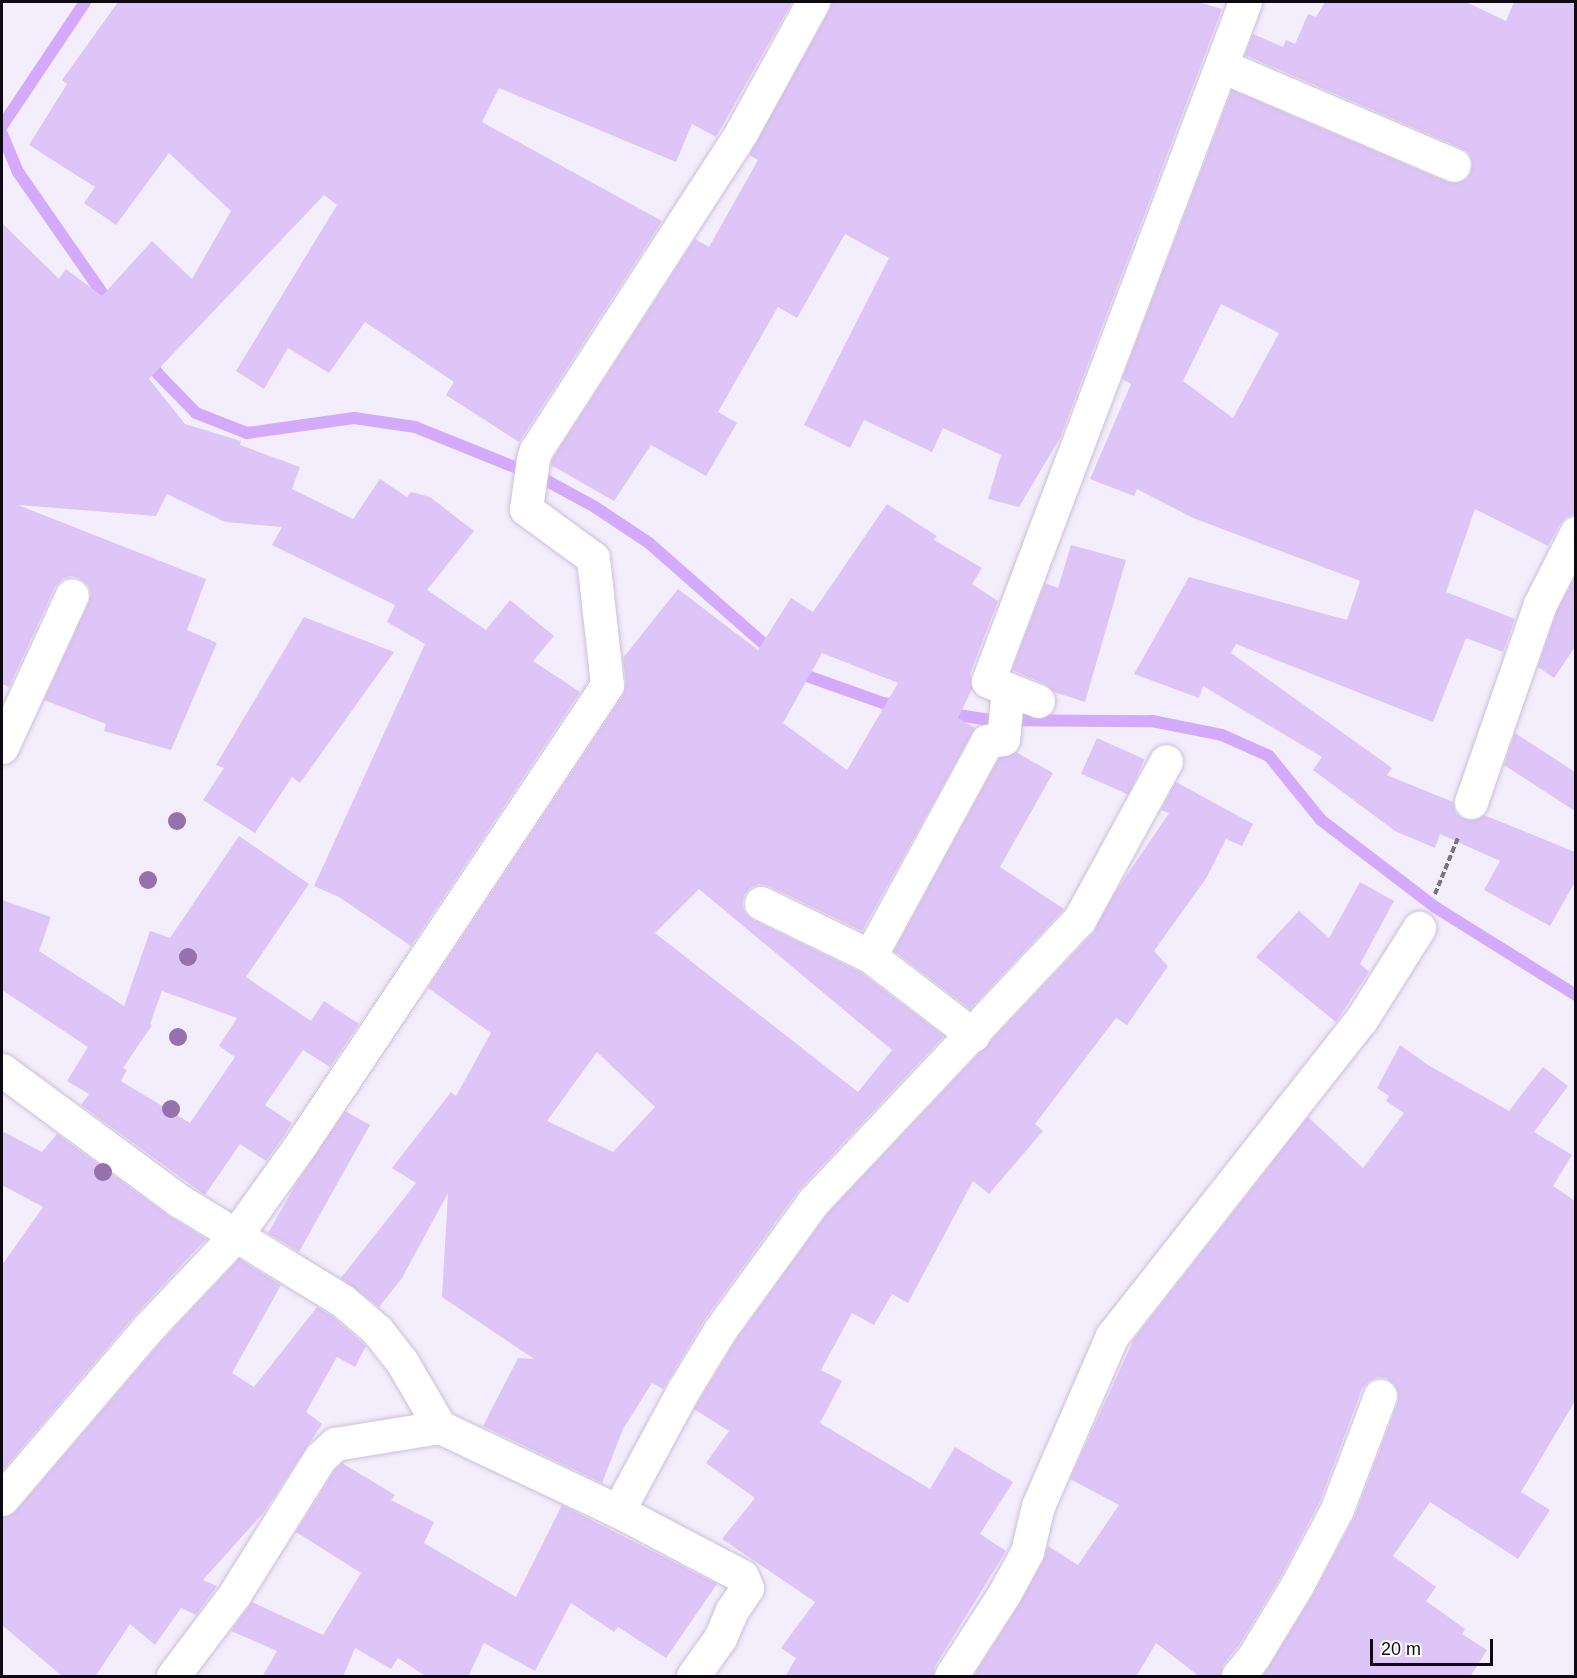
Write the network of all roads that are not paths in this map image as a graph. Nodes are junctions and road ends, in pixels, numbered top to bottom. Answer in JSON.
{"nodes":[{"id":1,"x":813,"y":2,"type":"edge"},
{"id":2,"x":1245,"y":2,"type":"edge"},
{"id":3,"x":1222,"y":66,"type":"junction"},
{"id":4,"x":1454,"y":165,"type":"dead end"},
{"id":5,"x":1575,"y":533,"type":"edge"},
{"id":6,"x":72,"y":595,"type":"dead end"},
{"id":7,"x":2,"y":747,"type":"edge"},
{"id":8,"x":1166,"y":761,"type":"dead end"},
{"id":9,"x":1471,"y":802,"type":"dead end"},
{"id":10,"x":761,"y":903,"type":"dead end"},
{"id":11,"x":1419,"y":928,"type":"dead end"},
{"id":12,"x":870,"y":956,"type":"junction"},
{"id":13,"x":973,"y":1035,"type":"junction"},
{"id":14,"x":2,"y":1070,"type":"edge"},
{"id":15,"x":236,"y":1235,"type":"junction"},
{"id":16,"x":1380,"y":1396,"type":"dead end"},
{"id":17,"x":440,"y":1427,"type":"junction"},
{"id":18,"x":2,"y":1499,"type":"edge"},
{"id":19,"x":618,"y":1511,"type":"junction"},
{"id":20,"x":173,"y":1677,"type":"edge"},
{"id":21,"x":693,"y":1677,"type":"edge"},
{"id":22,"x":951,"y":1677,"type":"edge"},
{"id":23,"x":1238,"y":1677,"type":"edge"}],
"edges":[{"from":1,"to":15,"type":"street"},
{"from":2,"to":3,"type":"street"},
{"from":3,"to":4,"type":"street"},
{"from":3,"to":12,"type":"street"},
{"from":5,"to":9,"type":"street"},
{"from":6,"to":7,"type":"street"},
{"from":8,"to":13,"type":"street"},
{"from":10,"to":12,"type":"street"},
{"from":11,"to":22,"type":"street"},
{"from":12,"to":13,"type":"street"},
{"from":13,"to":19,"type":"street"},
{"from":14,"to":15,"type":"street"},
{"from":15,"to":17,"type":"street"},
{"from":15,"to":18,"type":"street"},
{"from":16,"to":23,"type":"street"},
{"from":17,"to":19,"type":"street"},
{"from":17,"to":20,"type":"street"},
{"from":19,"to":21,"type":"street"}]}
